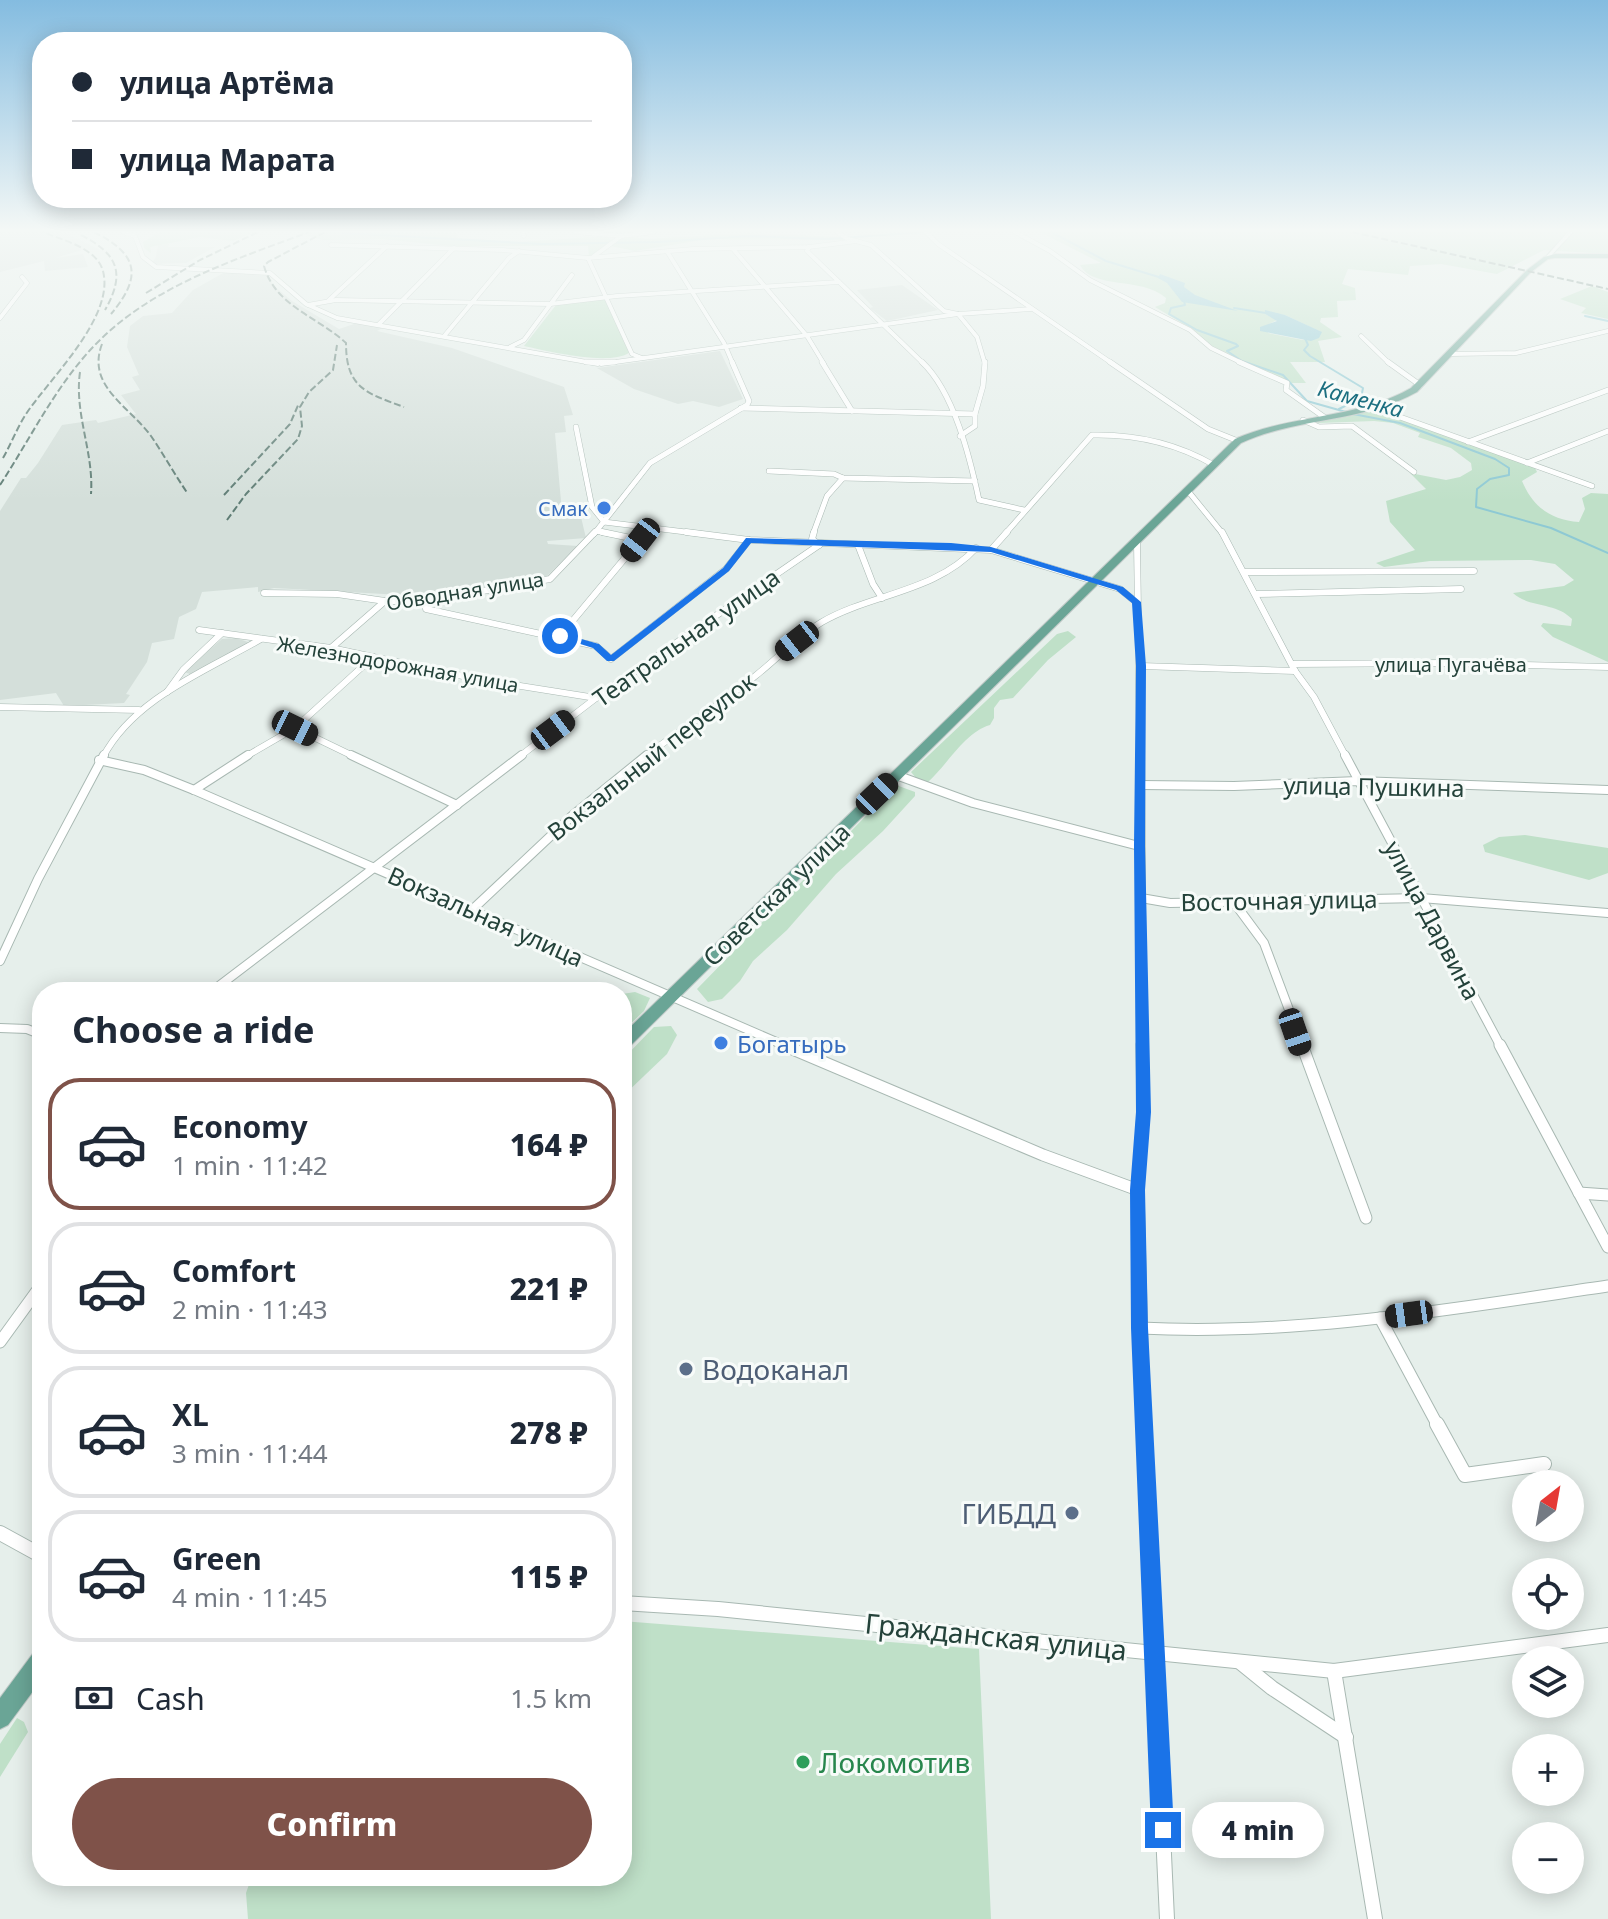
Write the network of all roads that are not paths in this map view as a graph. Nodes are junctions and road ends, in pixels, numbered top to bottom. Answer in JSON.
{"nodes":[{"id":1,"x":362,"y":322,"type":"edge"},
{"id":2,"x":382,"y":322,"type":"edge"},
{"id":3,"x":457,"y":322,"type":"edge"},
{"id":4,"x":537,"y":322,"type":"edge"},
{"id":5,"x":619,"y":322,"type":"edge"},
{"id":6,"x":711,"y":322,"type":"edge"},
{"id":7,"x":795,"y":322,"type":"edge"},
{"id":8,"x":879,"y":322,"type":"edge"},
{"id":9,"x":906,"y":322,"type":"edge"},
{"id":10,"x":964,"y":322,"type":"edge"},
{"id":11,"x":1051,"y":322,"type":"edge"},
{"id":12,"x":1173,"y":322,"type":"edge"},
{"id":13,"x":1482,"y":322,"type":"edge"},
{"id":14,"x":379,"y":324,"type":"junction"},
{"id":15,"x":882,"y":325,"type":"junction"},
{"id":16,"x":1608,"y":331,"type":"edge"},
{"id":17,"x":445,"y":335,"type":"junction"},
{"id":18,"x":807,"y":336,"type":"junction"},
{"id":19,"x":1361,"y":336,"type":"dead end"},
{"id":20,"x":510,"y":347,"type":"junction"},
{"id":21,"x":726,"y":348,"type":"junction"},
{"id":22,"x":1452,"y":354,"type":"junction"},
{"id":23,"x":648,"y":359,"type":"junction"},
{"id":24,"x":1420,"y":385,"type":"junction"},
{"id":25,"x":1608,"y":390,"type":"edge"},
{"id":26,"x":741,"y":408,"type":"junction"},
{"id":27,"x":1375,"y":408,"type":"junction"},
{"id":28,"x":852,"y":411,"type":"junction"},
{"id":29,"x":975,"y":414,"type":"junction"},
{"id":30,"x":949,"y":415,"type":"junction"},
{"id":31,"x":1324,"y":417,"type":"junction"},
{"id":32,"x":1303,"y":420,"type":"junction"},
{"id":33,"x":576,"y":427,"type":"dead end"},
{"id":34,"x":1608,"y":431,"type":"edge"},
{"id":35,"x":960,"y":436,"type":"junction"},
{"id":36,"x":1238,"y":441,"type":"junction"},
{"id":37,"x":1468,"y":442,"type":"junction"},
{"id":38,"x":1527,"y":463,"type":"junction"},
{"id":39,"x":1214,"y":465,"type":"junction"},
{"id":40,"x":769,"y":471,"type":"dead end"},
{"id":41,"x":1414,"y":472,"type":"dead end"},
{"id":42,"x":843,"y":478,"type":"junction"},
{"id":43,"x":975,"y":481,"type":"junction"},
{"id":44,"x":1592,"y":486,"type":"dead end"},
{"id":45,"x":1188,"y":491,"type":"junction"},
{"id":46,"x":1024,"y":510,"type":"junction"},
{"id":47,"x":604,"y":522,"type":"junction"},
{"id":48,"x":596,"y":531,"type":"junction"},
{"id":49,"x":749,"y":540,"type":"junction"},
{"id":50,"x":1137,"y":542,"type":"junction"},
{"id":51,"x":819,"y":545,"type":"junction"},
{"id":52,"x":858,"y":545,"type":"junction"},
{"id":53,"x":976,"y":548,"type":"junction"},
{"id":54,"x":991,"y":550,"type":"junction"},
{"id":55,"x":1474,"y":571,"type":"dead end"},
{"id":56,"x":1245,"y":572,"type":"junction"},
{"id":57,"x":1094,"y":580,"type":"junction"},
{"id":58,"x":1461,"y":589,"type":"dead end"},
{"id":59,"x":264,"y":593,"type":"dead end"},
{"id":60,"x":1257,"y":594,"type":"junction"},
{"id":61,"x":882,"y":598,"type":"junction"},
{"id":62,"x":385,"y":601,"type":"junction"},
{"id":63,"x":426,"y":601,"type":"junction"},
{"id":64,"x":1136,"y":602,"type":"junction"},
{"id":65,"x":199,"y":630,"type":"dead end"},
{"id":66,"x":222,"y":633,"type":"junction"},
{"id":67,"x":560,"y":636,"type":"junction"},
{"id":68,"x":261,"y":639,"type":"junction"},
{"id":69,"x":331,"y":648,"type":"junction"},
{"id":70,"x":373,"y":657,"type":"junction"},
{"id":71,"x":1141,"y":666,"type":"junction"},
{"id":72,"x":1608,"y":667,"type":"edge"},
{"id":73,"x":1294,"y":668,"type":"junction"},
{"id":74,"x":166,"y":694,"type":"junction"},
{"id":75,"x":596,"y":698,"type":"junction"},
{"id":76,"x":0,"y":707,"type":"edge"},
{"id":77,"x":139,"y":710,"type":"junction"},
{"id":78,"x":295,"y":728,"type":"junction"},
{"id":79,"x":99,"y":760,"type":"junction"},
{"id":80,"x":896,"y":775,"type":"junction"},
{"id":81,"x":1358,"y":781,"type":"junction"},
{"id":82,"x":1141,"y":785,"type":"junction"},
{"id":83,"x":194,"y":790,"type":"junction"},
{"id":84,"x":1608,"y":790,"type":"edge"},
{"id":85,"x":457,"y":805,"type":"junction"},
{"id":86,"x":1139,"y":846,"type":"junction"},
{"id":87,"x":375,"y":868,"type":"junction"},
{"id":88,"x":1141,"y":898,"type":"junction"},
{"id":89,"x":1421,"y":898,"type":"junction"},
{"id":90,"x":1233,"y":901,"type":"junction"},
{"id":91,"x":473,"y":909,"type":"junction"},
{"id":92,"x":1608,"y":913,"type":"edge"},
{"id":93,"x":0,"y":961,"type":"edge"},
{"id":94,"x":224,"y":982,"type":"edge"},
{"id":95,"x":670,"y":997,"type":"junction"},
{"id":96,"x":0,"y":1028,"type":"edge"},
{"id":97,"x":32,"y":1031,"type":"edge"},
{"id":98,"x":632,"y":1035,"type":"edge"},
{"id":99,"x":1138,"y":1190,"type":"junction"},
{"id":100,"x":1579,"y":1193,"type":"junction"},
{"id":101,"x":1608,"y":1195,"type":"edge"},
{"id":102,"x":1366,"y":1218,"type":"dead end"},
{"id":103,"x":1608,"y":1247,"type":"edge"},
{"id":104,"x":1608,"y":1286,"type":"edge"},
{"id":105,"x":32,"y":1298,"type":"edge"},
{"id":106,"x":1380,"y":1318,"type":"junction"},
{"id":107,"x":1140,"y":1328,"type":"junction"},
{"id":108,"x":0,"y":1342,"type":"edge"},
{"id":109,"x":1544,"y":1464,"type":"dead end"},
{"id":110,"x":0,"y":1533,"type":"edge"},
{"id":111,"x":32,"y":1551,"type":"edge"},
{"id":112,"x":632,"y":1604,"type":"edge"},
{"id":113,"x":1608,"y":1635,"type":"edge"},
{"id":114,"x":1153,"y":1651,"type":"junction"},
{"id":115,"x":1240,"y":1662,"type":"junction"},
{"id":116,"x":1334,"y":1671,"type":"junction"},
{"id":117,"x":32,"y":1674,"type":"edge"},
{"id":118,"x":0,"y":1717,"type":"edge"},
{"id":119,"x":1346,"y":1737,"type":"junction"},
{"id":120,"x":1167,"y":1919,"type":"edge"},
{"id":121,"x":1375,"y":1919,"type":"edge"}],
"edges":[{"from":1,"to":14,"type":"street"},
{"from":2,"to":14,"type":"street"},
{"from":3,"to":17,"type":"street"},
{"from":4,"to":20,"type":"street"},
{"from":5,"to":23,"type":"street"},
{"from":6,"to":21,"type":"street"},
{"from":7,"to":18,"type":"street"},
{"from":8,"to":15,"type":"street"},
{"from":9,"to":15,"type":"street"},
{"from":10,"to":29,"type":"street"},
{"from":11,"to":36,"type":"street"},
{"from":12,"to":31,"type":"street"},
{"from":13,"to":22,"type":"main road","name":"Советская улица"},
{"from":14,"to":17,"type":"street"},
{"from":15,"to":18,"type":"street"},
{"from":15,"to":30,"type":"street"},
{"from":16,"to":22,"type":"street"},
{"from":17,"to":20,"type":"street"},
{"from":18,"to":21,"type":"street"},
{"from":18,"to":28,"type":"street"},
{"from":19,"to":24,"type":"street"},
{"from":20,"to":23,"type":"street"},
{"from":21,"to":23,"type":"street"},
{"from":21,"to":26,"type":"street"},
{"from":22,"to":24,"type":"main road","name":"Советская улица"},
{"from":24,"to":27,"type":"main road","name":"Советская улица"},
{"from":25,"to":37,"type":"street"},
{"from":26,"to":28,"type":"street"},
{"from":26,"to":47,"type":"street","name":"Обводная улица"},
{"from":27,"to":31,"type":"main road","name":"Советская улица"},
{"from":27,"to":37,"type":"street"},
{"from":28,"to":30,"type":"street"},
{"from":29,"to":30,"type":"street"},
{"from":29,"to":35,"type":"street"},
{"from":30,"to":35,"type":"street"},
{"from":31,"to":32,"type":"main road","name":"Советская улица"},
{"from":32,"to":36,"type":"main road","name":"Советская улица"},
{"from":32,"to":41,"type":"street","name":"Советская улица"},
{"from":33,"to":47,"type":"street"},
{"from":34,"to":38,"type":"street"},
{"from":35,"to":43,"type":"street"},
{"from":36,"to":39,"type":"main road","name":"Советская улица"},
{"from":37,"to":38,"type":"street"},
{"from":38,"to":44,"type":"street"},
{"from":39,"to":45,"type":"main road","name":"Советская улица"},
{"from":39,"to":46,"type":"street"},
{"from":40,"to":42,"type":"street"},
{"from":42,"to":43,"type":"street"},
{"from":42,"to":51,"type":"street"},
{"from":43,"to":46,"type":"street"},
{"from":45,"to":50,"type":"main road","name":"Советская улица"},
{"from":45,"to":56,"type":"street","name":"улица Дарвина"},
{"from":46,"to":54,"type":"street"},
{"from":47,"to":48,"type":"street","name":"Обводная улица"},
{"from":47,"to":49,"type":"street"},
{"from":48,"to":63,"type":"street","name":"Обводная улица"},
{"from":48,"to":67,"type":"street"},
{"from":49,"to":51,"type":"street"},
{"from":49,"to":67,"type":"street"},
{"from":50,"to":57,"type":"main road","name":"Советская улица"},
{"from":50,"to":64,"type":"street"},
{"from":51,"to":52,"type":"street"},
{"from":51,"to":75,"type":"street","name":"Театральная улица"},
{"from":52,"to":53,"type":"street"},
{"from":52,"to":61,"type":"street"},
{"from":53,"to":54,"type":"street"},
{"from":53,"to":61,"type":"street","name":"Вокзальный переулок"},
{"from":54,"to":57,"type":"street"},
{"from":55,"to":56,"type":"street"},
{"from":56,"to":60,"type":"street","name":"улица Дарвина"},
{"from":57,"to":64,"type":"street"},
{"from":57,"to":80,"type":"main road","name":"Советская улица"},
{"from":58,"to":60,"type":"street"},
{"from":59,"to":62,"type":"street"},
{"from":60,"to":73,"type":"street","name":"улица Дарвина"},
{"from":61,"to":91,"type":"street","name":"Вокзальный переулок"},
{"from":62,"to":63,"type":"street","name":"Обводная улица"},
{"from":62,"to":69,"type":"street","name":"Обводная улица"},
{"from":63,"to":67,"type":"street"},
{"from":64,"to":71,"type":"street"},
{"from":65,"to":66,"type":"street","name":"Железнодорожная улица"},
{"from":66,"to":68,"type":"street","name":"Железнодорожная улица"},
{"from":66,"to":74,"type":"street"},
{"from":68,"to":69,"type":"street","name":"Железнодорожная улица"},
{"from":68,"to":74,"type":"street"},
{"from":69,"to":70,"type":"street","name":"Железнодорожная улица"},
{"from":70,"to":75,"type":"street","name":"Железнодорожная улица"},
{"from":70,"to":78,"type":"street"},
{"from":71,"to":73,"type":"street","name":"улица Пугачёва"},
{"from":71,"to":82,"type":"street"},
{"from":72,"to":73,"type":"street","name":"улица Пугачёва"},
{"from":73,"to":81,"type":"street","name":"улица Дарвина"},
{"from":74,"to":77,"type":"street"},
{"from":75,"to":85,"type":"street","name":"Театральная улица"},
{"from":76,"to":77,"type":"street"},
{"from":77,"to":79,"type":"street"},
{"from":78,"to":83,"type":"street"},
{"from":78,"to":85,"type":"street"},
{"from":79,"to":83,"type":"street","name":"Вокзальная улица"},
{"from":79,"to":93,"type":"street"},
{"from":80,"to":86,"type":"street"},
{"from":80,"to":95,"type":"main road","name":"Советская улица"},
{"from":81,"to":82,"type":"street","name":"улица Пушкина"},
{"from":81,"to":84,"type":"street","name":"улица Пушкина"},
{"from":81,"to":89,"type":"street","name":"улица Дарвина"},
{"from":82,"to":86,"type":"street"},
{"from":83,"to":87,"type":"street","name":"Вокзальная улица"},
{"from":85,"to":87,"type":"street","name":"Театральная улица"},
{"from":86,"to":88,"type":"street"},
{"from":87,"to":91,"type":"street","name":"Вокзальная улица"},
{"from":87,"to":94,"type":"street","name":"Театральная улица"},
{"from":88,"to":90,"type":"street","name":"Восточная улица"},
{"from":88,"to":99,"type":"street"},
{"from":89,"to":90,"type":"street","name":"Восточная улица"},
{"from":89,"to":92,"type":"street","name":"Восточная улица"},
{"from":89,"to":100,"type":"street","name":"улица Дарвина"},
{"from":90,"to":102,"type":"street"},
{"from":91,"to":95,"type":"street","name":"Вокзальная улица"},
{"from":95,"to":98,"type":"main road","name":"Советская улица"},
{"from":95,"to":99,"type":"street","name":"Вокзальная улица"},
{"from":96,"to":97,"type":"street"},
{"from":99,"to":107,"type":"street"},
{"from":100,"to":101,"type":"street"},
{"from":100,"to":103,"type":"street","name":"улица Дарвина"},
{"from":104,"to":106,"type":"street"},
{"from":105,"to":108,"type":"street"},
{"from":106,"to":107,"type":"street"},
{"from":106,"to":109,"type":"street"},
{"from":107,"to":114,"type":"street"},
{"from":110,"to":111,"type":"street"},
{"from":112,"to":114,"type":"street","name":"Гражданская улица"},
{"from":113,"to":116,"type":"street","name":"Гражданская улица"},
{"from":114,"to":115,"type":"street","name":"Гражданская улица"},
{"from":114,"to":120,"type":"street"},
{"from":115,"to":116,"type":"street","name":"Гражданская улица"},
{"from":115,"to":119,"type":"street"},
{"from":116,"to":119,"type":"street"},
{"from":117,"to":118,"type":"main road"},
{"from":119,"to":121,"type":"street"}]}
